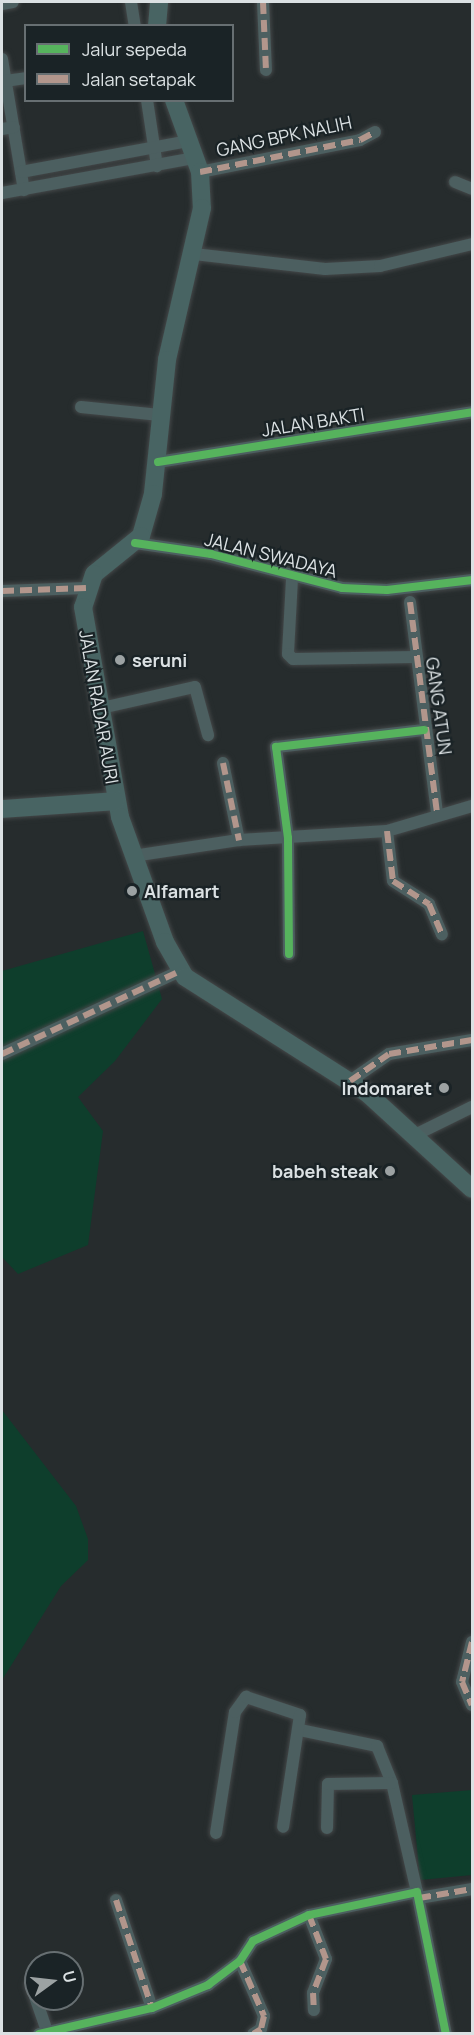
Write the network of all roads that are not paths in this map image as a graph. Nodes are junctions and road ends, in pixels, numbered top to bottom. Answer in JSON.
{"nodes":[{"id":1,"x":13,"y":2,"type":"edge"},
{"id":2,"x":130,"y":2,"type":"edge"},
{"id":3,"x":159,"y":2,"type":"edge"},
{"id":4,"x":263,"y":2,"type":"edge"},
{"id":5,"x":2,"y":4,"type":"edge"},
{"id":6,"x":135,"y":24,"type":"edge"},
{"id":7,"x":157,"y":24,"type":"edge"},
{"id":8,"x":2,"y":59,"type":"edge"},
{"id":9,"x":266,"y":70,"type":"dead end"},
{"id":10,"x":24,"y":78,"type":"edge"},
{"id":11,"x":5,"y":81,"type":"junction"},
{"id":12,"x":147,"y":102,"type":"edge"},
{"id":13,"x":175,"y":102,"type":"edge"},
{"id":14,"x":8,"y":128,"type":"edge"},
{"id":15,"x":375,"y":132,"type":"dead end"},
{"id":16,"x":153,"y":148,"type":"junction"},
{"id":17,"x":194,"y":157,"type":"junction"},
{"id":18,"x":157,"y":166,"type":"junction"},
{"id":19,"x":23,"y":181,"type":"junction"},
{"id":20,"x":455,"y":182,"type":"dead end"},
{"id":21,"x":472,"y":189,"type":"edge"},
{"id":22,"x":2,"y":194,"type":"edge"},
{"id":23,"x":472,"y":244,"type":"edge"},
{"id":24,"x":194,"y":254,"type":"junction"},
{"id":25,"x":81,"y":407,"type":"dead end"},
{"id":26,"x":472,"y":412,"type":"edge"},
{"id":27,"x":160,"y":415,"type":"junction"},
{"id":28,"x":158,"y":462,"type":"junction"},
{"id":29,"x":135,"y":543,"type":"junction"},
{"id":30,"x":292,"y":579,"type":"junction"},
{"id":31,"x":472,"y":580,"type":"edge"},
{"id":32,"x":86,"y":588,"type":"junction"},
{"id":33,"x":2,"y":591,"type":"edge"},
{"id":34,"x":410,"y":602,"type":"dead end"},
{"id":35,"x":414,"y":657,"type":"junction"},
{"id":36,"x":97,"y":709,"type":"junction"},
{"id":37,"x":424,"y":730,"type":"junction"},
{"id":38,"x":208,"y":735,"type":"dead end"},
{"id":39,"x":223,"y":763,"type":"dead end"},
{"id":40,"x":116,"y":801,"type":"junction"},
{"id":41,"x":472,"y":806,"type":"edge"},
{"id":42,"x":2,"y":809,"type":"edge"},
{"id":43,"x":437,"y":814,"type":"junction"},
{"id":44,"x":387,"y":831,"type":"junction"},
{"id":45,"x":288,"y":838,"type":"junction"},
{"id":46,"x":239,"y":840,"type":"junction"},
{"id":47,"x":133,"y":856,"type":"junction"},
{"id":48,"x":442,"y":934,"type":"dead end"},
{"id":49,"x":290,"y":954,"type":"dead end"},
{"id":50,"x":180,"y":971,"type":"junction"},
{"id":51,"x":472,"y":1040,"type":"edge"},
{"id":52,"x":2,"y":1054,"type":"edge"},
{"id":53,"x":350,"y":1081,"type":"junction"},
{"id":54,"x":472,"y":1107,"type":"edge"},
{"id":55,"x":415,"y":1135,"type":"junction"},
{"id":56,"x":472,"y":1189,"type":"edge"},
{"id":57,"x":472,"y":1642,"type":"edge"},
{"id":58,"x":472,"y":1705,"type":"edge"},
{"id":59,"x":300,"y":1730,"type":"junction"},
{"id":60,"x":392,"y":1783,"type":"junction"},
{"id":61,"x":283,"y":1827,"type":"dead end"},
{"id":62,"x":327,"y":1828,"type":"dead end"},
{"id":63,"x":216,"y":1833,"type":"dead end"},
{"id":64,"x":472,"y":1889,"type":"edge"},
{"id":65,"x":418,"y":1895,"type":"junction"},
{"id":66,"x":116,"y":1900,"type":"dead end"},
{"id":67,"x":309,"y":1915,"type":"junction"},
{"id":68,"x":240,"y":1960,"type":"junction"},
{"id":69,"x":152,"y":2008,"type":"junction"},
{"id":70,"x":314,"y":2010,"type":"dead end"},
{"id":71,"x":40,"y":2011,"type":"edge"},
{"id":72,"x":47,"y":2033,"type":"edge"},
{"id":73,"x":39,"y":2034,"type":"edge"},
{"id":74,"x":253,"y":2034,"type":"edge"},
{"id":75,"x":446,"y":2034,"type":"edge"}],
"edges":[{"from":1,"to":5,"type":"street"},
{"from":2,"to":6,"type":"street"},
{"from":3,"to":7,"type":"main road"},
{"from":4,"to":9,"type":"street"},
{"from":8,"to":11,"type":"street"},
{"from":10,"to":11,"type":"street"},
{"from":11,"to":14,"type":"street"},
{"from":12,"to":16,"type":"street"},
{"from":13,"to":17,"type":"main road"},
{"from":14,"to":19,"type":"street"},
{"from":15,"to":17,"type":"street","name":"GANG BPK NALIH"},
{"from":16,"to":17,"type":"street"},
{"from":16,"to":18,"type":"street"},
{"from":16,"to":19,"type":"street"},
{"from":17,"to":18,"type":"street"},
{"from":17,"to":24,"type":"main road"},
{"from":18,"to":19,"type":"street"},
{"from":19,"to":22,"type":"street"},
{"from":20,"to":21,"type":"street"},
{"from":23,"to":24,"type":"street"},
{"from":24,"to":27,"type":"main road"},
{"from":25,"to":27,"type":"street"},
{"from":26,"to":28,"type":"street","name":"JALAN BAKTI"},
{"from":27,"to":28,"type":"main road"},
{"from":28,"to":29,"type":"main road"},
{"from":29,"to":30,"type":"street","name":"JALAN SWADAYA"},
{"from":29,"to":32,"type":"main road"},
{"from":30,"to":31,"type":"street","name":"JALAN SWADAYA"},
{"from":30,"to":35,"type":"street"},
{"from":32,"to":33,"type":"street"},
{"from":32,"to":36,"type":"main road","name":"JALAN RADAR AURI"},
{"from":34,"to":35,"type":"street","name":"GANG ATUN"},
{"from":35,"to":37,"type":"street","name":"GANG ATUN"},
{"from":36,"to":38,"type":"street"},
{"from":36,"to":40,"type":"main road","name":"JALAN RADAR AURI"},
{"from":37,"to":43,"type":"street","name":"GANG ATUN"},
{"from":37,"to":45,"type":"street"},
{"from":39,"to":46,"type":"street"},
{"from":40,"to":42,"type":"main road"},
{"from":40,"to":47,"type":"main road","name":"JALAN RADAR AURI"},
{"from":41,"to":43,"type":"street"},
{"from":43,"to":44,"type":"street"},
{"from":44,"to":45,"type":"street"},
{"from":44,"to":48,"type":"street"},
{"from":45,"to":46,"type":"street"},
{"from":45,"to":49,"type":"street"},
{"from":46,"to":47,"type":"street"},
{"from":47,"to":50,"type":"main road","name":"JALAN RADAR AURI"},
{"from":50,"to":52,"type":"street"},
{"from":50,"to":53,"type":"main road"},
{"from":51,"to":53,"type":"street"},
{"from":53,"to":55,"type":"main road"},
{"from":54,"to":55,"type":"street"},
{"from":55,"to":56,"type":"main road"},
{"from":57,"to":58,"type":"street"},
{"from":59,"to":60,"type":"street"},
{"from":59,"to":61,"type":"street"},
{"from":59,"to":63,"type":"street"},
{"from":60,"to":62,"type":"street"},
{"from":60,"to":65,"type":"street"},
{"from":64,"to":65,"type":"street"},
{"from":65,"to":67,"type":"street"},
{"from":65,"to":75,"type":"street"},
{"from":66,"to":69,"type":"street"},
{"from":67,"to":68,"type":"street"},
{"from":67,"to":70,"type":"street"},
{"from":68,"to":69,"type":"street"},
{"from":68,"to":74,"type":"street"},
{"from":69,"to":72,"type":"street"},
{"from":71,"to":72,"type":"street"},
{"from":72,"to":73,"type":"street"}]}
